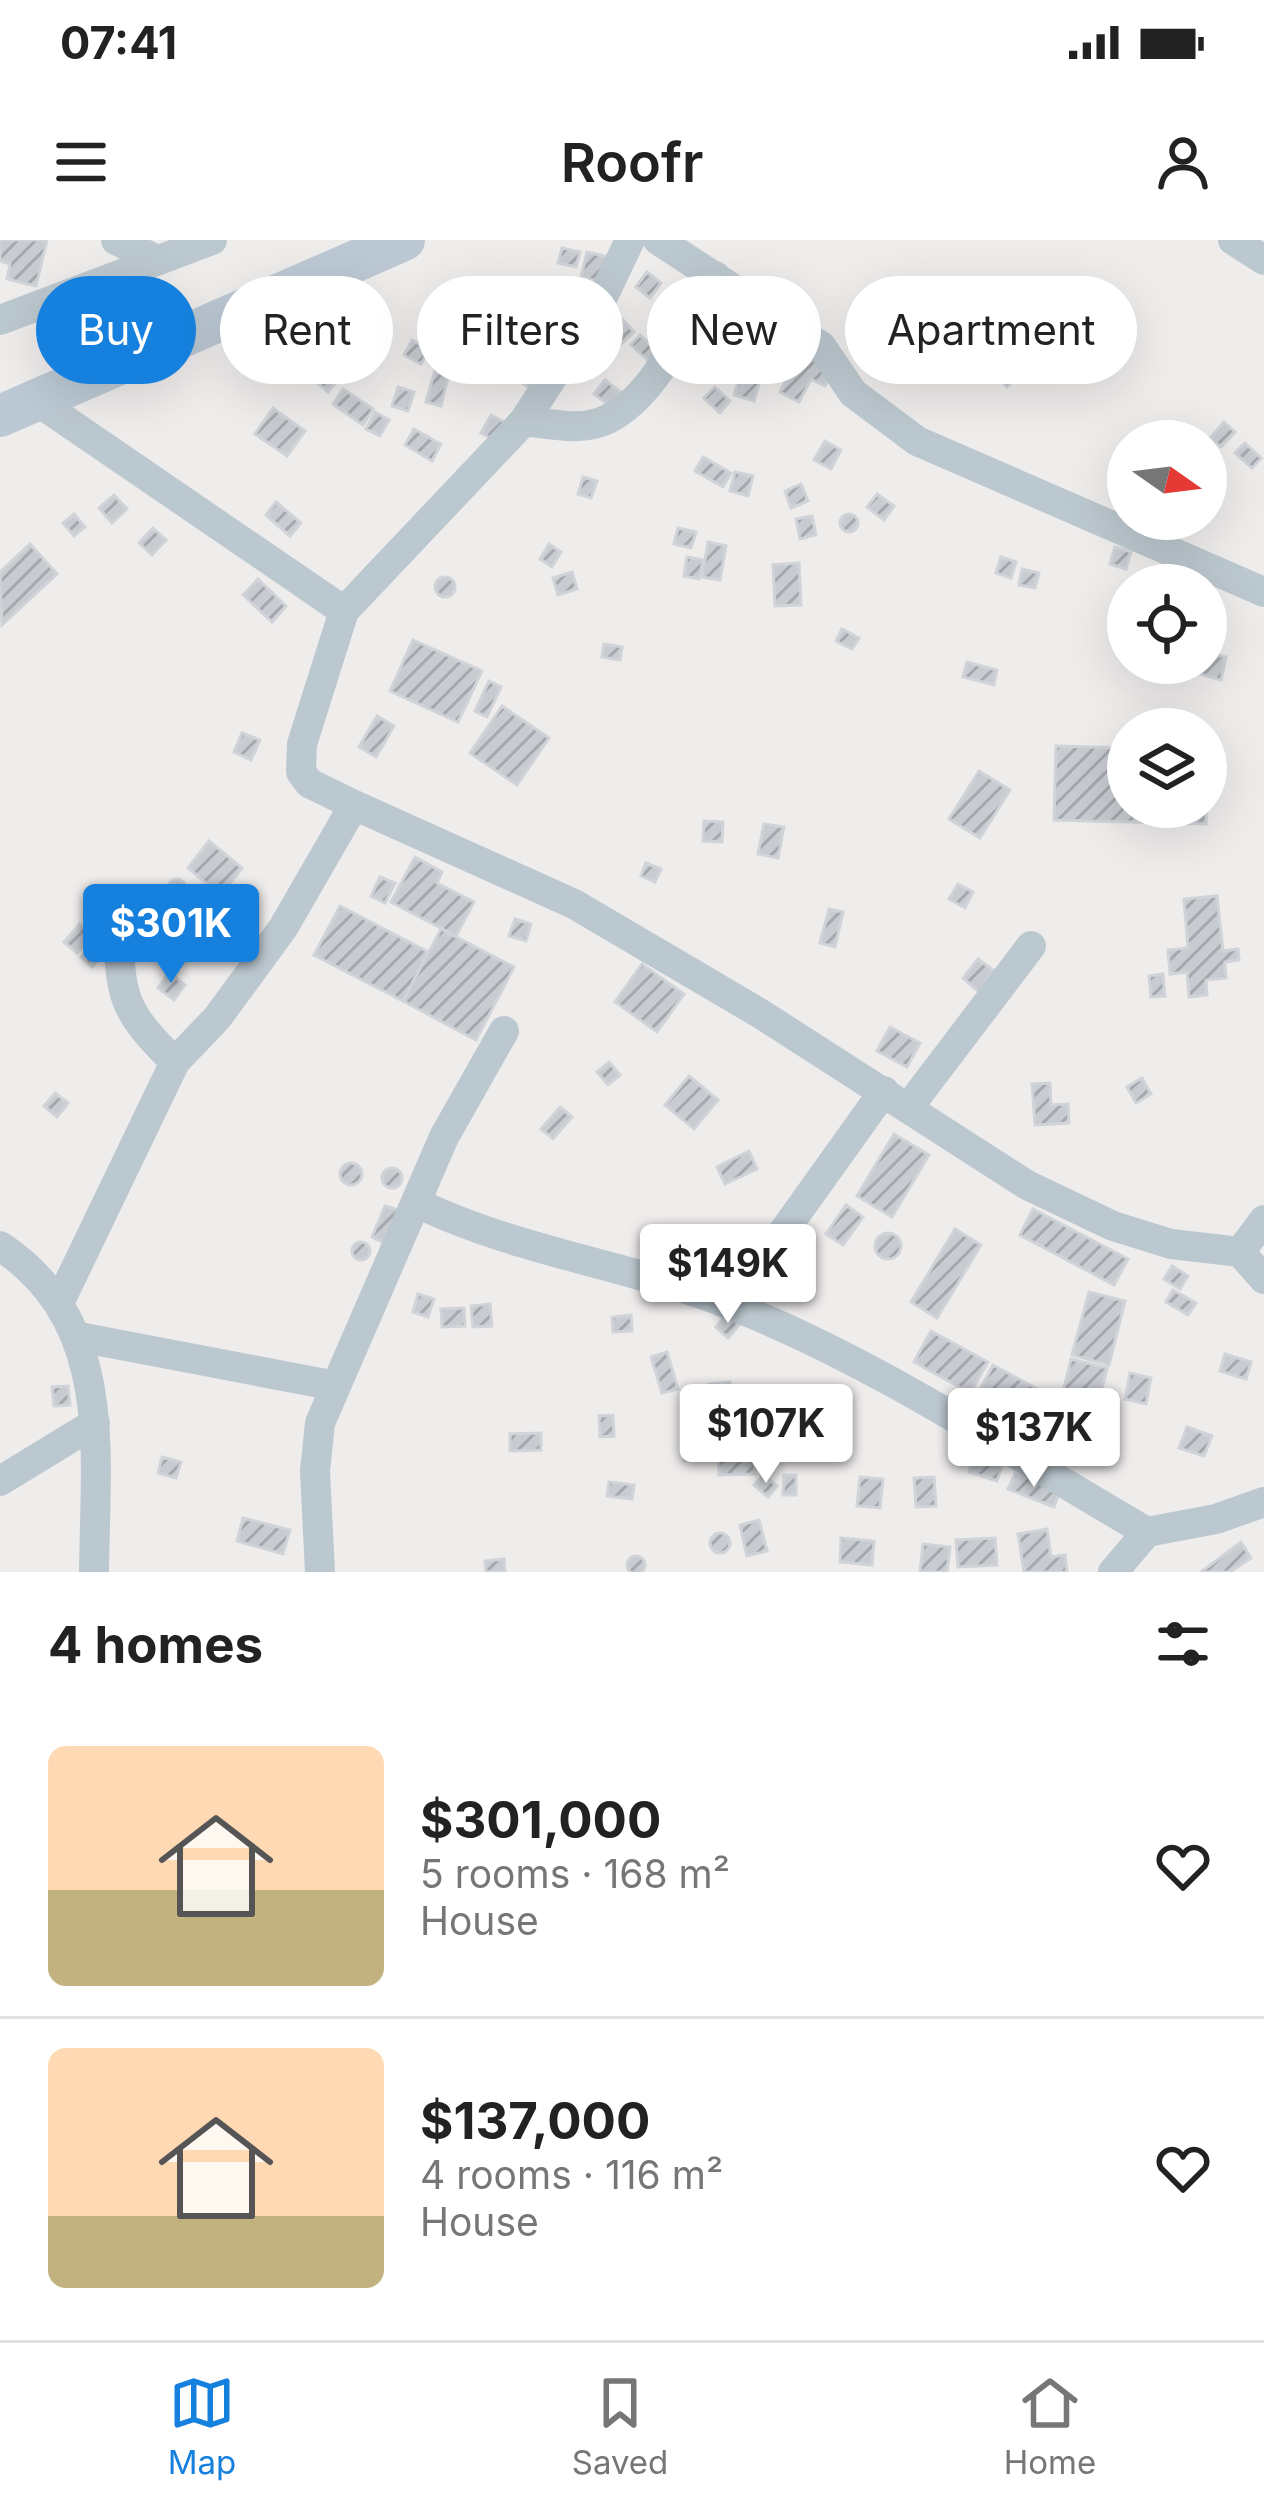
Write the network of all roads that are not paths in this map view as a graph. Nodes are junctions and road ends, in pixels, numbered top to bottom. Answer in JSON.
{"nodes":[{"id":1,"x":116,"y":240,"type":"edge"},
{"id":2,"x":212,"y":240,"type":"edge"},
{"id":3,"x":404,"y":240,"type":"edge"},
{"id":4,"x":630,"y":240,"type":"edge"},
{"id":5,"x":658,"y":240,"type":"edge"},
{"id":6,"x":1233,"y":240,"type":"edge"},
{"id":7,"x":155,"y":260,"type":"junction"},
{"id":8,"x":1264,"y":260,"type":"edge"},
{"id":9,"x":715,"y":276,"type":"edge"},
{"id":10,"x":0,"y":320,"type":"edge"},
{"id":11,"x":821,"y":346,"type":"edge"},
{"id":12,"x":647,"y":383,"type":"edge"},
{"id":13,"x":19,"y":408,"type":"edge"},
{"id":14,"x":524,"y":421,"type":"junction"},
{"id":15,"x":1264,"y":592,"type":"edge"},
{"id":16,"x":344,"y":611,"type":"junction"},
{"id":17,"x":354,"y":806,"type":"junction"},
{"id":18,"x":118,"y":913,"type":"dead end"},
{"id":19,"x":1031,"y":946,"type":"dead end"},
{"id":20,"x":504,"y":1031,"type":"dead end"},
{"id":21,"x":175,"y":1062,"type":"junction"},
{"id":22,"x":896,"y":1099,"type":"junction"},
{"id":23,"x":419,"y":1204,"type":"junction"},
{"id":24,"x":1264,"y":1220,"type":"edge"},
{"id":25,"x":0,"y":1246,"type":"edge"},
{"id":26,"x":1240,"y":1252,"type":"junction"},
{"id":27,"x":1264,"y":1279,"type":"edge"},
{"id":28,"x":60,"y":1301,"type":"junction"},
{"id":29,"x":731,"y":1305,"type":"junction"},
{"id":30,"x":79,"y":1337,"type":"junction"},
{"id":31,"x":336,"y":1386,"type":"junction"},
{"id":32,"x":95,"y":1423,"type":"junction"},
{"id":33,"x":0,"y":1481,"type":"edge"},
{"id":34,"x":1264,"y":1502,"type":"edge"},
{"id":35,"x":1147,"y":1532,"type":"junction"},
{"id":36,"x":94,"y":1572,"type":"edge"},
{"id":37,"x":320,"y":1572,"type":"edge"},
{"id":38,"x":1114,"y":1572,"type":"edge"}],
"edges":[{"from":1,"to":7,"type":"street"},
{"from":2,"to":7,"type":"street"},
{"from":3,"to":13,"type":"street"},
{"from":4,"to":14,"type":"street"},
{"from":5,"to":9,"type":"street"},
{"from":6,"to":8,"type":"street"},
{"from":7,"to":10,"type":"street"},
{"from":11,"to":15,"type":"street"},
{"from":12,"to":14,"type":"street"},
{"from":13,"to":16,"type":"street"},
{"from":14,"to":16,"type":"street"},
{"from":16,"to":17,"type":"street"},
{"from":17,"to":21,"type":"street"},
{"from":17,"to":22,"type":"street"},
{"from":18,"to":21,"type":"street"},
{"from":19,"to":22,"type":"street"},
{"from":20,"to":23,"type":"street"},
{"from":21,"to":28,"type":"street"},
{"from":22,"to":26,"type":"street"},
{"from":22,"to":29,"type":"street"},
{"from":23,"to":29,"type":"street"},
{"from":23,"to":31,"type":"street"},
{"from":24,"to":26,"type":"street"},
{"from":25,"to":28,"type":"street"},
{"from":26,"to":27,"type":"street"},
{"from":28,"to":30,"type":"street"},
{"from":29,"to":35,"type":"street"},
{"from":30,"to":31,"type":"street"},
{"from":30,"to":32,"type":"street"},
{"from":31,"to":37,"type":"street"},
{"from":32,"to":33,"type":"street"},
{"from":32,"to":36,"type":"street"},
{"from":34,"to":35,"type":"street"},
{"from":35,"to":38,"type":"street"}]}
